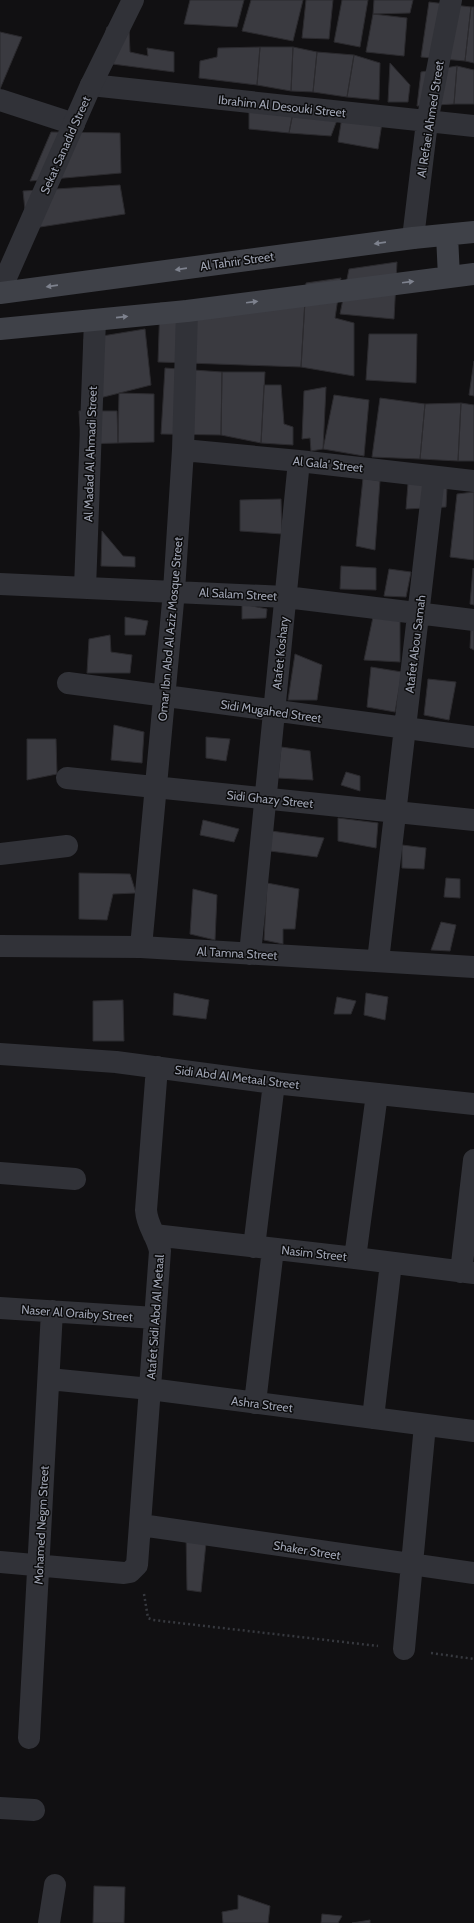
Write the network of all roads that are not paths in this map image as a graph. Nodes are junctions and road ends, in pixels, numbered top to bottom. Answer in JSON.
{"nodes":[{"id":1,"x":132,"y":0,"type":"edge"},
{"id":2,"x":451,"y":0,"type":"edge"},
{"id":3,"x":90,"y":85,"type":"junction"},
{"id":4,"x":0,"y":100,"type":"edge"},
{"id":5,"x":428,"y":122,"type":"junction"},
{"id":6,"x":74,"y":124,"type":"junction"},
{"id":7,"x":474,"y":126,"type":"edge"},
{"id":8,"x":474,"y":232,"type":"edge"},
{"id":9,"x":447,"y":235,"type":"junction"},
{"id":10,"x":413,"y":238,"type":"junction"},
{"id":11,"x":474,"y":274,"type":"edge"},
{"id":12,"x":449,"y":277,"type":"junction"},
{"id":13,"x":0,"y":292,"type":"edge"},
{"id":14,"x":187,"y":311,"type":"junction"},
{"id":15,"x":95,"y":320,"type":"junction"},
{"id":16,"x":0,"y":329,"type":"edge"},
{"id":17,"x":183,"y":450,"type":"junction"},
{"id":18,"x":300,"y":461,"type":"junction"},
{"id":19,"x":434,"y":476,"type":"junction"},
{"id":20,"x":474,"y":481,"type":"edge"},
{"id":21,"x":0,"y":584,"type":"edge"},
{"id":22,"x":85,"y":588,"type":"junction"},
{"id":23,"x":174,"y":591,"type":"junction"},
{"id":24,"x":286,"y":597,"type":"junction"},
{"id":25,"x":419,"y":613,"type":"junction"},
{"id":26,"x":474,"y":620,"type":"edge"},
{"id":27,"x":68,"y":683,"type":"dead end"},
{"id":28,"x":164,"y":696,"type":"junction"},
{"id":29,"x":274,"y":712,"type":"junction"},
{"id":30,"x":405,"y":728,"type":"junction"},
{"id":31,"x":474,"y":738,"type":"edge"},
{"id":32,"x":67,"y":778,"type":"dead end"},
{"id":33,"x":155,"y":787,"type":"junction"},
{"id":34,"x":266,"y":798,"type":"junction"},
{"id":35,"x":396,"y":812,"type":"junction"},
{"id":36,"x":474,"y":820,"type":"edge"},
{"id":37,"x":67,"y":846,"type":"dead end"},
{"id":38,"x":0,"y":854,"type":"edge"},
{"id":39,"x":0,"y":946,"type":"edge"},
{"id":40,"x":141,"y":947,"type":"junction"},
{"id":41,"x":250,"y":954,"type":"junction"},
{"id":42,"x":378,"y":962,"type":"junction"},
{"id":43,"x":474,"y":967,"type":"edge"},
{"id":44,"x":0,"y":1054,"type":"edge"},
{"id":45,"x":157,"y":1067,"type":"junction"},
{"id":46,"x":274,"y":1083,"type":"junction"},
{"id":47,"x":377,"y":1094,"type":"junction"},
{"id":48,"x":474,"y":1104,"type":"edge"},
{"id":49,"x":474,"y":1160,"type":"edge"},
{"id":50,"x":0,"y":1173,"type":"edge"},
{"id":51,"x":75,"y":1179,"type":"dead end"},
{"id":52,"x":154,"y":1236,"type":"junction"},
{"id":53,"x":264,"y":1248,"type":"junction"},
{"id":54,"x":355,"y":1258,"type":"junction"},
{"id":55,"x":391,"y":1262,"type":"junction"},
{"id":56,"x":468,"y":1272,"type":"edge"},
{"id":57,"x":0,"y":1308,"type":"edge"},
{"id":58,"x":52,"y":1311,"type":"junction"},
{"id":59,"x":154,"y":1318,"type":"junction"},
{"id":60,"x":49,"y":1379,"type":"junction"},
{"id":61,"x":150,"y":1389,"type":"junction"},
{"id":62,"x":255,"y":1403,"type":"junction"},
{"id":63,"x":373,"y":1418,"type":"junction"},
{"id":64,"x":425,"y":1425,"type":"junction"},
{"id":65,"x":474,"y":1431,"type":"edge"},
{"id":66,"x":141,"y":1524,"type":"junction"},
{"id":67,"x":0,"y":1562,"type":"edge"},
{"id":68,"x":39,"y":1566,"type":"junction"},
{"id":69,"x":413,"y":1566,"type":"junction"},
{"id":70,"x":474,"y":1573,"type":"edge"},
{"id":71,"x":404,"y":1649,"type":"road end"},
{"id":72,"x":29,"y":1738,"type":"dead end"},
{"id":73,"x":0,"y":1808,"type":"edge"},
{"id":74,"x":34,"y":1810,"type":"dead end"},
{"id":75,"x":55,"y":1885,"type":"dead end"},
{"id":76,"x":49,"y":1923,"type":"edge"}],
"edges":[{"from":1,"to":3,"type":"street","name":"Sekat Sanadid Street"},
{"from":2,"to":5,"type":"street","name":"Al Refaei Ahmed Street"},
{"from":3,"to":5,"type":"street","name":"Ibrahim Al Desouki Street"},
{"from":3,"to":6,"type":"street","name":"Sekat Sanadid Street"},
{"from":4,"to":6,"type":"street"},
{"from":5,"to":7,"type":"street","name":"Ibrahim Al Desouki Street"},
{"from":5,"to":10,"type":"street","name":"Al Refaei Ahmed Street"},
{"from":6,"to":13,"type":"street","name":"Sekat Sanadid Street"},
{"from":8,"to":9,"type":"main road","name":"Al Tahrir Street"},
{"from":9,"to":10,"type":"main road","name":"Al Tahrir Street"},
{"from":9,"to":12,"type":"main road"},
{"from":10,"to":13,"type":"main road","name":"Al Tahrir Street","one_way":true},
{"from":11,"to":12,"type":"main road"},
{"from":14,"to":12,"type":"main road","one_way":true},
{"from":15,"to":14,"type":"main road","one_way":true},
{"from":14,"to":17,"type":"street","name":"Omar Ibn Abd Al Aziz Mosque Street"},
{"from":15,"to":16,"type":"main road"},
{"from":15,"to":22,"type":"street","name":"Al Madad Al Ahmadi Street"},
{"from":17,"to":18,"type":"street","name":"Al Gala' Street"},
{"from":17,"to":23,"type":"street","name":"Omar Ibn Abd Al Aziz Mosque Street"},
{"from":18,"to":19,"type":"street","name":"Al Gala' Street"},
{"from":18,"to":24,"type":"street","name":"Atafet Koshary"},
{"from":19,"to":20,"type":"street","name":"Al Gala' Street"},
{"from":19,"to":25,"type":"street","name":"Atafet Abou Samah"},
{"from":21,"to":22,"type":"street","name":"Al Salam Street"},
{"from":22,"to":23,"type":"street","name":"Al Salam Street"},
{"from":23,"to":24,"type":"street","name":"Al Salam Street"},
{"from":23,"to":28,"type":"street","name":"Omar Ibn Abd Al Aziz Mosque Street"},
{"from":24,"to":25,"type":"street","name":"Al Salam Street"},
{"from":24,"to":29,"type":"street","name":"Atafet Koshary"},
{"from":25,"to":26,"type":"street","name":"Al Salam Street"},
{"from":25,"to":30,"type":"street","name":"Atafet Abou Samah"},
{"from":27,"to":28,"type":"street","name":"Sidi Mugahed Street"},
{"from":28,"to":29,"type":"street","name":"Sidi Mugahed Street"},
{"from":28,"to":33,"type":"street","name":"Omar Ibn Abd Al Aziz Mosque Street"},
{"from":29,"to":30,"type":"street","name":"Sidi Mugahed Street"},
{"from":29,"to":34,"type":"street","name":"Atafet Koshary"},
{"from":30,"to":31,"type":"street","name":"Sidi Mugahed Street"},
{"from":30,"to":35,"type":"street","name":"Atafet Abou Samah"},
{"from":32,"to":33,"type":"street","name":"Sidi Ghazy Street"},
{"from":33,"to":34,"type":"street","name":"Sidi Ghazy Street"},
{"from":33,"to":40,"type":"street","name":"Omar Ibn Abd Al Aziz Mosque Street"},
{"from":34,"to":35,"type":"street","name":"Sidi Ghazy Street"},
{"from":34,"to":41,"type":"street","name":"Atafet Koshary"},
{"from":35,"to":36,"type":"street","name":"Sidi Ghazy Street"},
{"from":35,"to":42,"type":"street","name":"Atafet Abou Samah"},
{"from":37,"to":38,"type":"street"},
{"from":39,"to":40,"type":"street","name":"Al Tamna Street"},
{"from":40,"to":41,"type":"street","name":"Al Tamna Street"},
{"from":41,"to":42,"type":"street","name":"Al Tamna Street"},
{"from":42,"to":43,"type":"street","name":"Al Tamna Street"},
{"from":44,"to":45,"type":"street","name":"Sidi Abd Al Metaal Street"},
{"from":45,"to":46,"type":"street","name":"Sidi Abd Al Metaal Street"},
{"from":45,"to":52,"type":"street","name":"Atafet Sidi Abd Al Metaal"},
{"from":46,"to":47,"type":"street","name":"Sidi Abd Al Metaal Street"},
{"from":46,"to":53,"type":"street"},
{"from":47,"to":48,"type":"street","name":"Sidi Abd Al Metaal Street"},
{"from":47,"to":54,"type":"street"},
{"from":49,"to":56,"type":"street"},
{"from":50,"to":51,"type":"street"},
{"from":52,"to":53,"type":"street","name":"Nasim Street"},
{"from":52,"to":59,"type":"street","name":"Atafet Sidi Abd Al Metaal"},
{"from":53,"to":54,"type":"street","name":"Nasim Street"},
{"from":53,"to":62,"type":"street"},
{"from":54,"to":55,"type":"street","name":"Nasim Street"},
{"from":55,"to":56,"type":"street","name":"Nasim Street"},
{"from":55,"to":63,"type":"street"},
{"from":57,"to":58,"type":"street","name":"Naser Al Oraiby Street"},
{"from":58,"to":59,"type":"street","name":"Naser Al Oraiby Street"},
{"from":58,"to":60,"type":"street","name":"Mohamed Negm Street"},
{"from":59,"to":61,"type":"street","name":"Atafet Sidi Abd Al Metaal"},
{"from":60,"to":61,"type":"street","name":"Ashra Street"},
{"from":60,"to":68,"type":"street","name":"Mohamed Negm Street"},
{"from":61,"to":62,"type":"street","name":"Ashra Street"},
{"from":61,"to":66,"type":"street","name":"Atafet Sidi Abd Al Metaal"},
{"from":62,"to":63,"type":"street","name":"Ashra Street"},
{"from":63,"to":64,"type":"street","name":"Ashra Street"},
{"from":64,"to":65,"type":"street","name":"Ashra Street"},
{"from":64,"to":69,"type":"street"},
{"from":66,"to":68,"type":"street","name":"Atafet Sidi Abd Al Metaal"},
{"from":66,"to":69,"type":"street","name":"Shaker Street"},
{"from":67,"to":68,"type":"street"},
{"from":68,"to":72,"type":"street","name":"Mohamed Negm Street"},
{"from":69,"to":70,"type":"street","name":"Shaker Street"},
{"from":69,"to":71,"type":"street"},
{"from":73,"to":74,"type":"street"},
{"from":75,"to":76,"type":"street"}]}
